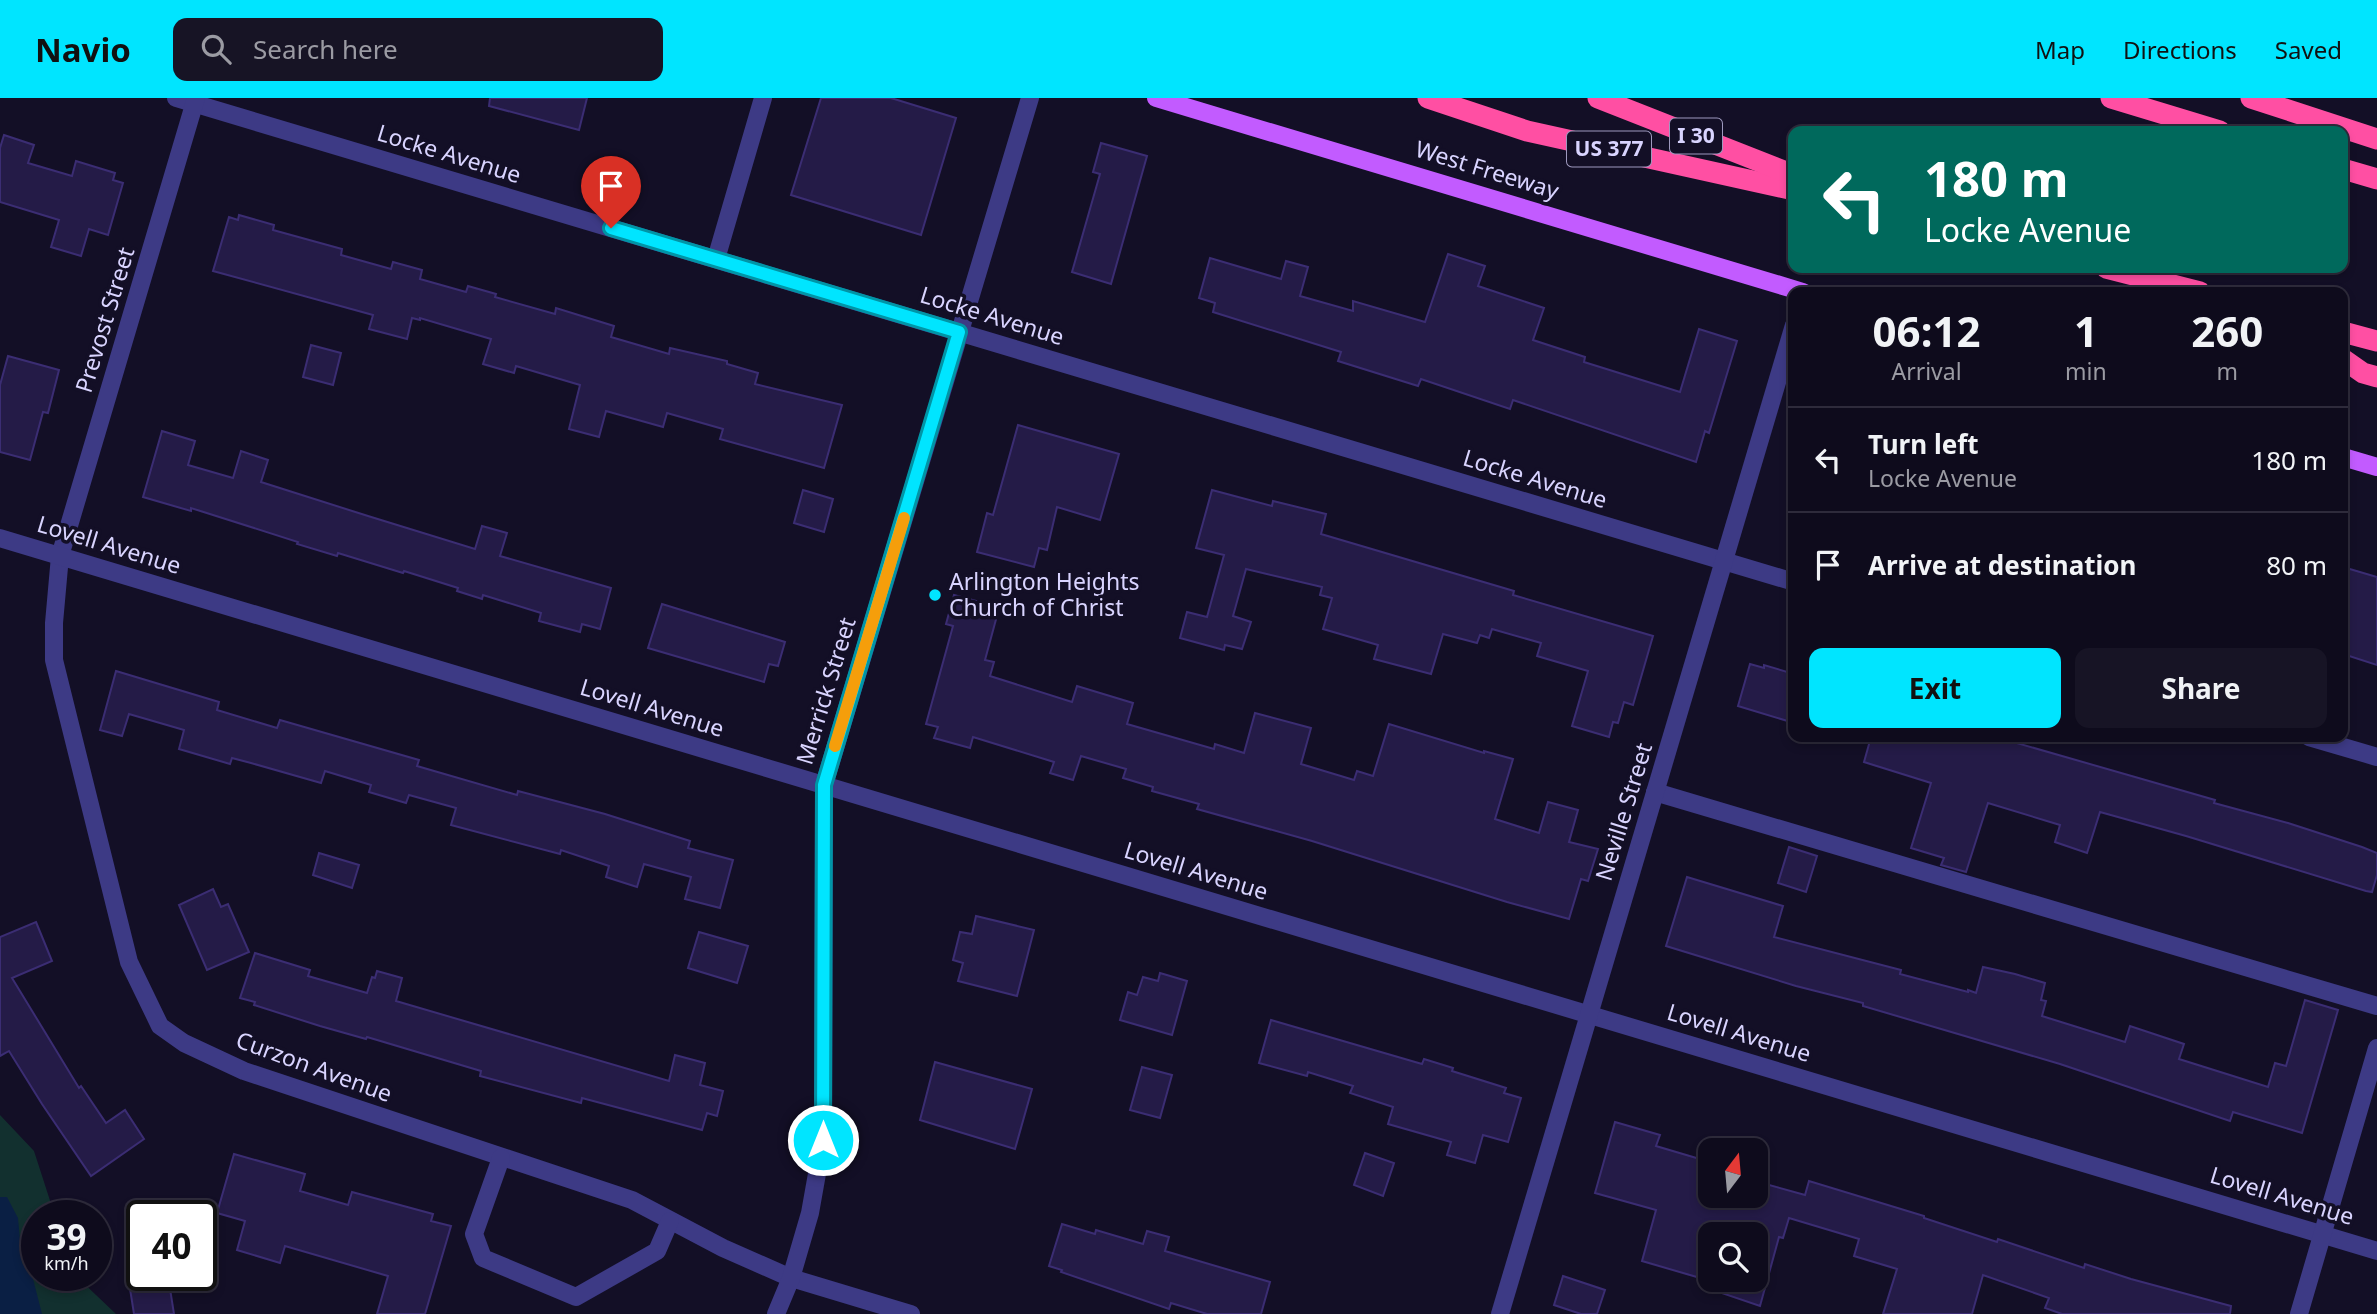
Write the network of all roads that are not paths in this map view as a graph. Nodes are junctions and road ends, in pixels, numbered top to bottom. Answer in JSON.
{"nodes":[{"id":1,"x":176,"y":98,"type":"edge"},
{"id":2,"x":763,"y":98,"type":"edge"},
{"id":3,"x":1030,"y":98,"type":"edge"},
{"id":4,"x":1156,"y":98,"type":"edge"},
{"id":5,"x":1428,"y":98,"type":"edge"},
{"id":6,"x":1598,"y":98,"type":"edge"},
{"id":7,"x":2111,"y":98,"type":"edge"},
{"id":8,"x":2252,"y":98,"type":"edge"},
{"id":9,"x":196,"y":101,"type":"edge"},
{"id":10,"x":2203,"y":126,"type":"edge"},
{"id":11,"x":2337,"y":126,"type":"edge"},
{"id":12,"x":2348,"y":129,"type":"edge"},
{"id":13,"x":2377,"y":139,"type":"edge"},
{"id":14,"x":2348,"y":170,"type":"edge"},
{"id":15,"x":1788,"y":172,"type":"edge"},
{"id":16,"x":2377,"y":179,"type":"edge"},
{"id":17,"x":1788,"y":189,"type":"edge"},
{"id":18,"x":716,"y":259,"type":"junction"},
{"id":19,"x":2126,"y":273,"type":"edge"},
{"id":20,"x":2180,"y":287,"type":"edge"},
{"id":21,"x":1788,"y":288,"type":"edge"},
{"id":22,"x":959,"y":332,"type":"junction"},
{"id":23,"x":2348,"y":332,"type":"edge"},
{"id":24,"x":2377,"y":341,"type":"edge"},
{"id":25,"x":1788,"y":345,"type":"edge"},
{"id":26,"x":2348,"y":362,"type":"edge"},
{"id":27,"x":2377,"y":377,"type":"edge"},
{"id":28,"x":2348,"y":458,"type":"edge"},
{"id":29,"x":2377,"y":467,"type":"edge"},
{"id":30,"x":0,"y":538,"type":"edge"},
{"id":31,"x":60,"y":556,"type":"junction"},
{"id":32,"x":1724,"y":561,"type":"junction"},
{"id":33,"x":1788,"y":580,"type":"edge"},
{"id":34,"x":2326,"y":742,"type":"edge"},
{"id":35,"x":2377,"y":757,"type":"edge"},
{"id":36,"x":824,"y":785,"type":"junction"},
{"id":37,"x":1655,"y":792,"type":"junction"},
{"id":38,"x":2377,"y":1006,"type":"edge"},
{"id":39,"x":1589,"y":1014,"type":"junction"},
{"id":40,"x":2377,"y":1048,"type":"edge"},
{"id":41,"x":501,"y":1158,"type":"junction"},
{"id":42,"x":670,"y":1220,"type":"junction"},
{"id":43,"x":2322,"y":1234,"type":"junction"},
{"id":44,"x":2377,"y":1251,"type":"edge"},
{"id":45,"x":791,"y":1278,"type":"junction"},
{"id":46,"x":776,"y":1314,"type":"edge"},
{"id":47,"x":911,"y":1314,"type":"edge"},
{"id":48,"x":1500,"y":1314,"type":"edge"},
{"id":49,"x":2299,"y":1314,"type":"edge"}],
"edges":[{"from":1,"to":9,"type":"street","name":"Locke Avenue"},
{"from":2,"to":18,"type":"street"},
{"from":3,"to":22,"type":"street","name":"Merrick Street"},
{"from":4,"to":21,"type":"main road","name":"West Freeway"},
{"from":5,"to":17,"type":"highway","number":"US 377"},
{"from":6,"to":15,"type":"highway","number":"I 30"},
{"from":7,"to":10,"type":"highway"},
{"from":8,"to":11,"type":"highway"},
{"from":9,"to":18,"type":"street","name":"Locke Avenue"},
{"from":9,"to":31,"type":"street","name":"Prevost Street"},
{"from":12,"to":13,"type":"highway"},
{"from":14,"to":16,"type":"highway"},
{"from":18,"to":22,"type":"street","name":"Locke Avenue"},
{"from":19,"to":20,"type":"highway"},
{"from":22,"to":32,"type":"street","name":"Locke Avenue"},
{"from":22,"to":36,"type":"street","name":"Merrick Street"},
{"from":23,"to":24,"type":"highway"},
{"from":25,"to":32,"type":"street","name":"Neville Street"},
{"from":26,"to":27,"type":"highway"},
{"from":28,"to":29,"type":"main road"},
{"from":30,"to":31,"type":"street","name":"Lovell Avenue"},
{"from":31,"to":36,"type":"street","name":"Lovell Avenue"},
{"from":31,"to":41,"type":"street","name":"Curzon Avenue"},
{"from":32,"to":33,"type":"street","name":"Locke Avenue"},
{"from":32,"to":37,"type":"street","name":"Neville Street"},
{"from":34,"to":35,"type":"street"},
{"from":36,"to":39,"type":"street","name":"Lovell Avenue"},
{"from":36,"to":45,"type":"street","name":"Merrick Street"},
{"from":37,"to":38,"type":"street"},
{"from":37,"to":39,"type":"street","name":"Neville Street"},
{"from":39,"to":43,"type":"street","name":"Lovell Avenue"},
{"from":39,"to":48,"type":"street","name":"Neville Street"},
{"from":40,"to":43,"type":"street"},
{"from":41,"to":42,"type":"street","name":"Curzon Avenue"},
{"from":41,"to":42,"type":"street"},
{"from":42,"to":45,"type":"street","name":"Curzon Avenue"},
{"from":43,"to":44,"type":"street","name":"Lovell Avenue"},
{"from":43,"to":49,"type":"street"},
{"from":45,"to":46,"type":"street","name":"Merrick Street"},
{"from":45,"to":47,"type":"street","name":"Curzon Avenue"}]}
